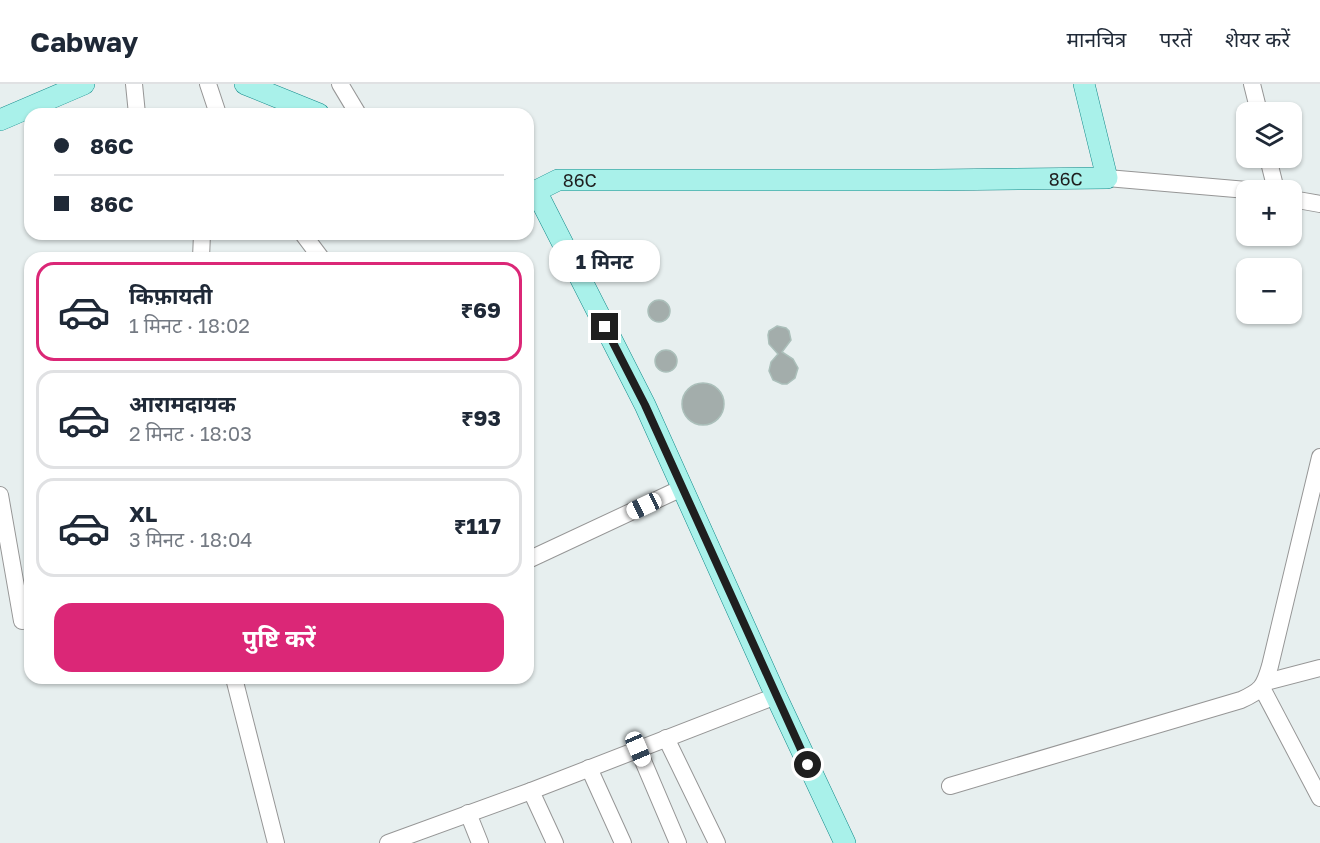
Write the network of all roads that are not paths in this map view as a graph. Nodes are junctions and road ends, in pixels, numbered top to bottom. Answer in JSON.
{"nodes":[{"id":1,"x":84,"y":84,"type":"edge"},
{"id":2,"x":134,"y":84,"type":"edge"},
{"id":3,"x":208,"y":84,"type":"edge"},
{"id":4,"x":245,"y":84,"type":"edge"},
{"id":5,"x":340,"y":84,"type":"edge"},
{"id":6,"x":1084,"y":84,"type":"edge"},
{"id":7,"x":1252,"y":84,"type":"edge"},
{"id":8,"x":1256,"y":102,"type":"edge"},
{"id":9,"x":28,"y":108,"type":"edge"},
{"id":10,"x":136,"y":108,"type":"edge"},
{"id":11,"x":216,"y":108,"type":"edge"},
{"id":12,"x":304,"y":108,"type":"edge"},
{"id":13,"x":354,"y":108,"type":"edge"},
{"id":14,"x":24,"y":110,"type":"edge"},
{"id":15,"x":0,"y":120,"type":"edge"},
{"id":16,"x":1107,"y":178,"type":"junction"},
{"id":17,"x":534,"y":189,"type":"edge"},
{"id":18,"x":1236,"y":189,"type":"edge"},
{"id":19,"x":534,"y":194,"type":"edge"},
{"id":20,"x":1302,"y":201,"type":"edge"},
{"id":21,"x":1320,"y":204,"type":"edge"},
{"id":22,"x":1320,"y":458,"type":"edge"},
{"id":23,"x":682,"y":488,"type":"junction"},
{"id":24,"x":0,"y":495,"type":"edge"},
{"id":25,"x":534,"y":557,"type":"edge"},
{"id":26,"x":22,"y":621,"type":"dead end"},
{"id":27,"x":1320,"y":668,"type":"edge"},
{"id":28,"x":236,"y":684,"type":"edge"},
{"id":29,"x":1264,"y":685,"type":"junction"},
{"id":30,"x":776,"y":696,"type":"junction"},
{"id":31,"x":666,"y":738,"type":"junction"},
{"id":32,"x":638,"y":749,"type":"junction"},
{"id":33,"x":589,"y":768,"type":"junction"},
{"id":34,"x":950,"y":786,"type":"dead end"},
{"id":35,"x":531,"y":790,"type":"junction"},
{"id":36,"x":1320,"y":798,"type":"edge"},
{"id":37,"x":468,"y":813,"type":"junction"},
{"id":38,"x":416,"y":838,"type":"edge"},
{"id":39,"x":276,"y":843,"type":"edge"},
{"id":40,"x":388,"y":843,"type":"edge"},
{"id":41,"x":480,"y":843,"type":"edge"},
{"id":42,"x":555,"y":843,"type":"edge"},
{"id":43,"x":623,"y":843,"type":"edge"},
{"id":44,"x":678,"y":843,"type":"edge"},
{"id":45,"x":717,"y":843,"type":"edge"},
{"id":46,"x":845,"y":843,"type":"edge"}],
"edges":[{"from":1,"to":9,"type":"main road"},
{"from":2,"to":10,"type":"street"},
{"from":3,"to":11,"type":"street"},
{"from":4,"to":12,"type":"main road"},
{"from":5,"to":13,"type":"street"},
{"from":6,"to":16,"type":"main road","name":"86C"},
{"from":7,"to":8,"type":"street"},
{"from":14,"to":15,"type":"main road"},
{"from":16,"to":17,"type":"main road","name":"86C"},
{"from":16,"to":18,"type":"street"},
{"from":19,"to":23,"type":"main road","name":"86C"},
{"from":20,"to":21,"type":"street"},
{"from":22,"to":29,"type":"street"},
{"from":23,"to":25,"type":"street"},
{"from":23,"to":30,"type":"main road","name":"86C"},
{"from":24,"to":26,"type":"street"},
{"from":27,"to":29,"type":"street"},
{"from":28,"to":39,"type":"street"},
{"from":29,"to":34,"type":"street"},
{"from":29,"to":36,"type":"street"},
{"from":30,"to":31,"type":"street"},
{"from":30,"to":46,"type":"main road","name":"86C"},
{"from":31,"to":32,"type":"street"},
{"from":31,"to":45,"type":"street"},
{"from":32,"to":33,"type":"street"},
{"from":32,"to":44,"type":"street"},
{"from":33,"to":35,"type":"street"},
{"from":33,"to":43,"type":"street"},
{"from":35,"to":37,"type":"street"},
{"from":35,"to":42,"type":"street"},
{"from":37,"to":38,"type":"street"},
{"from":37,"to":41,"type":"street"},
{"from":38,"to":40,"type":"street"}]}
